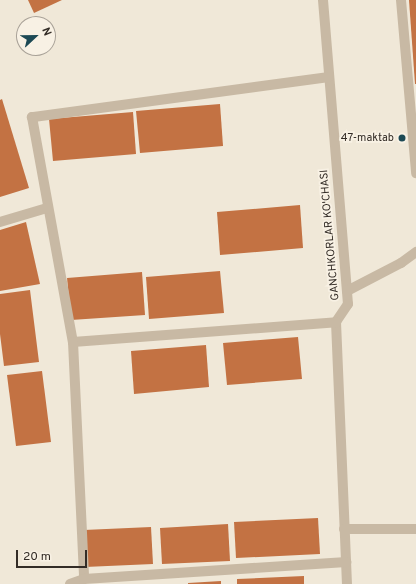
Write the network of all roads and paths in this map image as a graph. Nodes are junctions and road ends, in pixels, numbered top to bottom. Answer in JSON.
{"nodes":[{"id":1,"x":323,"y":0,"type":"edge"},
{"id":2,"x":401,"y":0,"type":"edge"},
{"id":3,"x":329,"y":77,"type":"junction"},
{"id":4,"x":416,"y":173,"type":"edge"},
{"id":5,"x":47,"y":208,"type":"junction"},
{"id":6,"x":0,"y":222,"type":"edge"},
{"id":7,"x":416,"y":252,"type":"edge"},
{"id":8,"x":347,"y":291,"type":"junction"},
{"id":9,"x":336,"y":322,"type":"junction"},
{"id":10,"x":73,"y":342,"type":"junction"},
{"id":11,"x":344,"y":529,"type":"junction"},
{"id":12,"x":416,"y":529,"type":"edge"},
{"id":13,"x":346,"y":562,"type":"junction"},
{"id":14,"x":84,"y":579,"type":"junction"},
{"id":15,"x":70,"y":584,"type":"edge"},
{"id":16,"x":347,"y":584,"type":"edge"}],
"edges":[{"from":1,"to":3,"type":"street","name":"GANCHKORLAR KO'CHASI"},
{"from":2,"to":4,"type":"street"},
{"from":3,"to":5,"type":"street"},
{"from":3,"to":8,"type":"street","name":"GANCHKORLAR KO'CHASI"},
{"from":5,"to":6,"type":"street"},
{"from":5,"to":10,"type":"street"},
{"from":7,"to":8,"type":"street"},
{"from":8,"to":9,"type":"street","name":"GANCHKORLAR KO'CHASI"},
{"from":9,"to":10,"type":"street"},
{"from":9,"to":11,"type":"street"},
{"from":10,"to":14,"type":"street"},
{"from":11,"to":12,"type":"street"},
{"from":11,"to":13,"type":"street"},
{"from":13,"to":14,"type":"street"},
{"from":13,"to":16,"type":"street"},
{"from":14,"to":15,"type":"street"}]}
